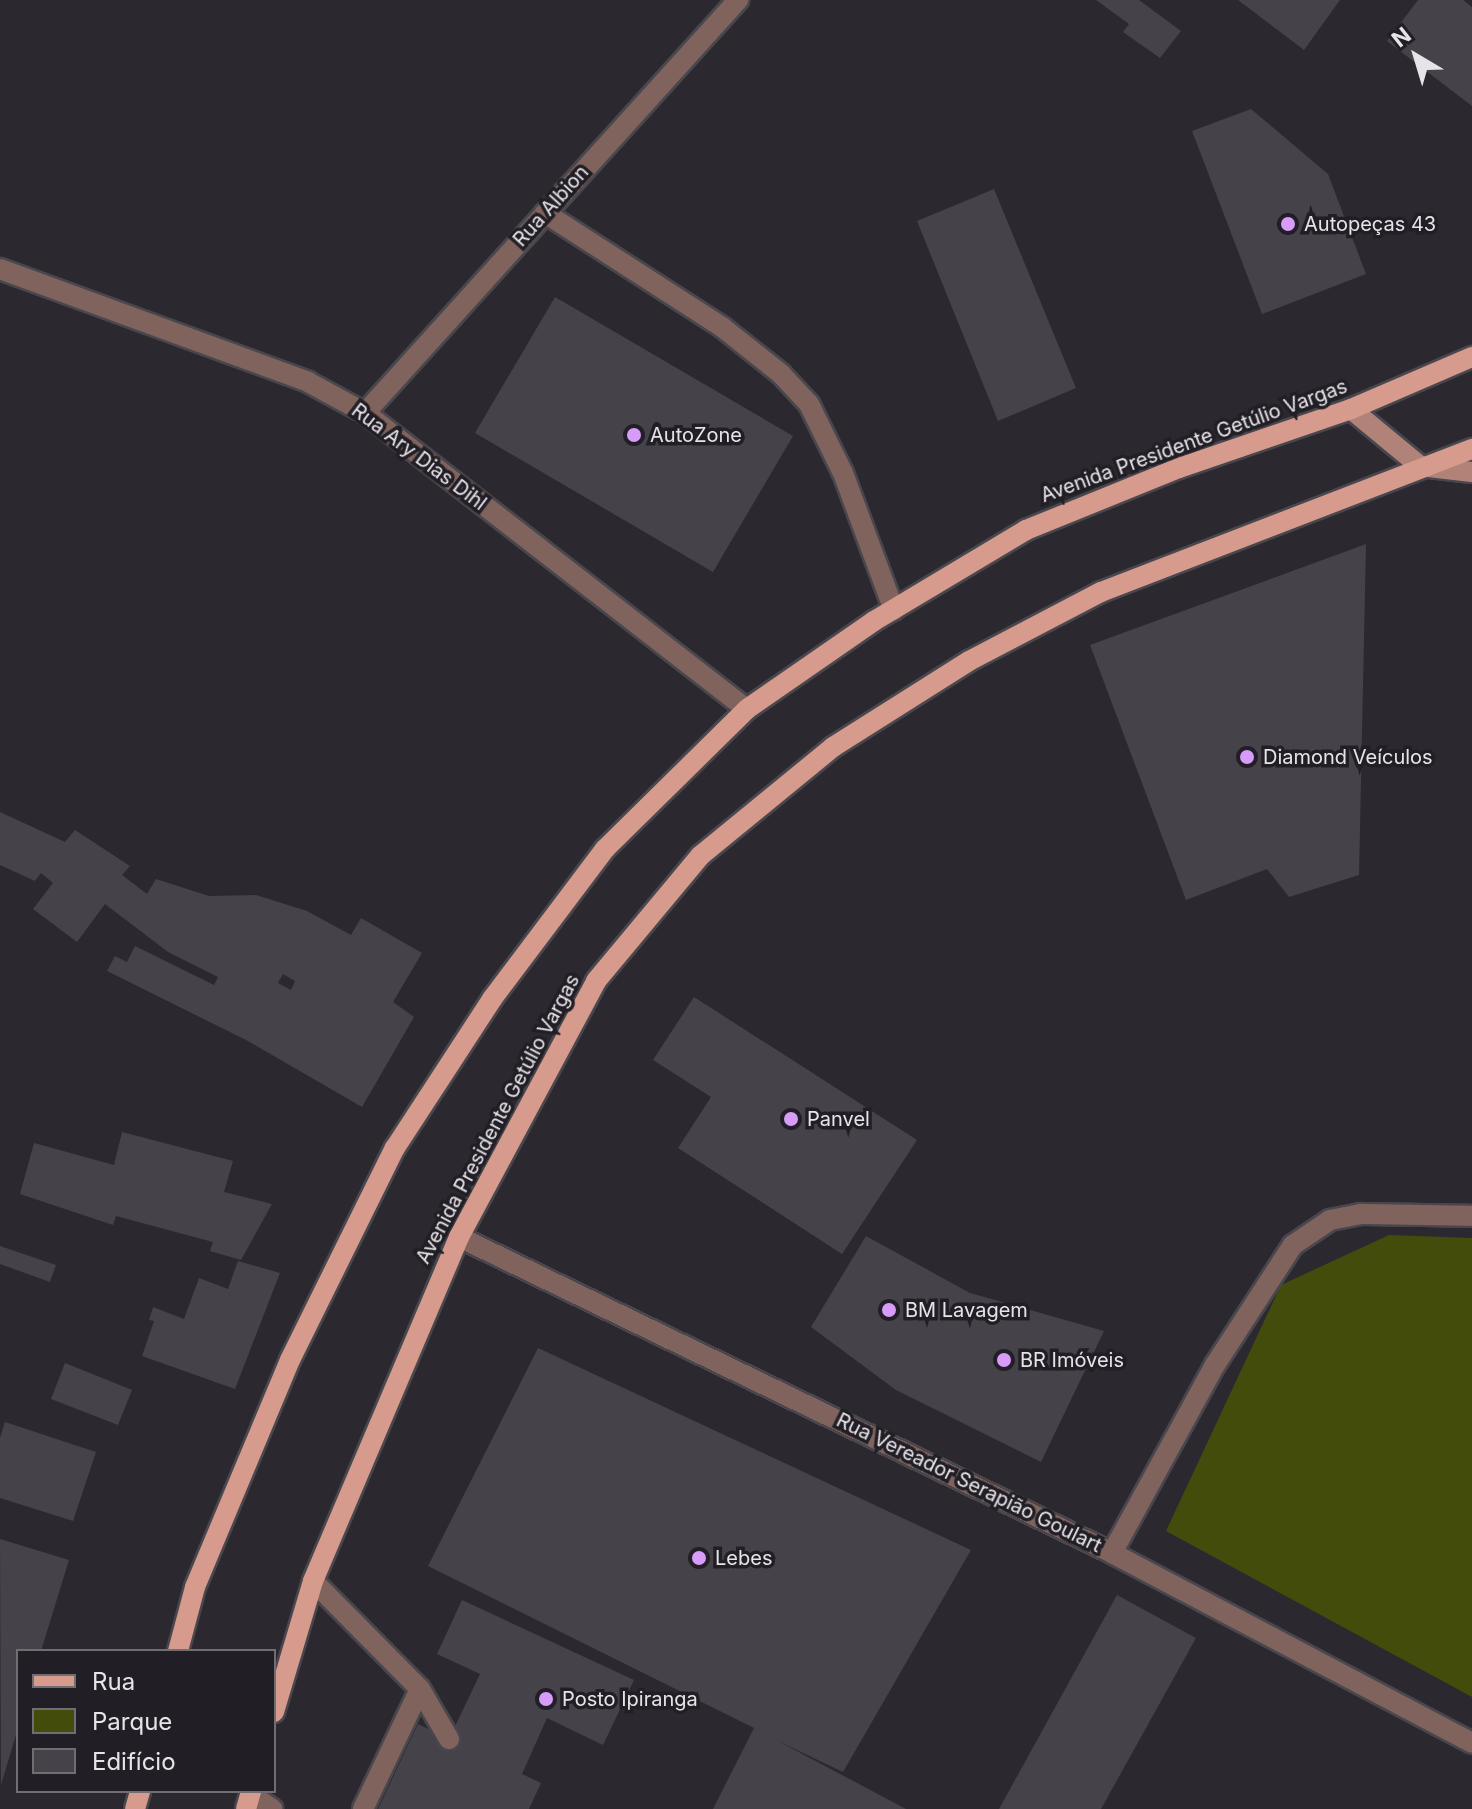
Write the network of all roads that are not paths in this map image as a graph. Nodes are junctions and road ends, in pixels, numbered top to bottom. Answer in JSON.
{"nodes":[{"id":1,"x":738,"y":0,"type":"edge"},
{"id":2,"x":545,"y":213,"type":"junction"},
{"id":3,"x":0,"y":269,"type":"edge"},
{"id":4,"x":1472,"y":357,"type":"edge"},
{"id":5,"x":1351,"y":409,"type":"junction"},
{"id":6,"x":365,"y":413,"type":"junction"},
{"id":7,"x":1472,"y":449,"type":"edge"},
{"id":8,"x":1420,"y":466,"type":"junction"},
{"id":9,"x":1472,"y":472,"type":"edge"},
{"id":10,"x":894,"y":610,"type":"junction"},
{"id":11,"x":747,"y":709,"type":"junction"},
{"id":12,"x":1472,"y":1216,"type":"edge"},
{"id":13,"x":459,"y":1237,"type":"junction"},
{"id":14,"x":1112,"y":1553,"type":"junction"},
{"id":15,"x":313,"y":1581,"type":"junction"},
{"id":16,"x":179,"y":1649,"type":"edge"},
{"id":17,"x":420,"y":1689,"type":"junction"},
{"id":18,"x":276,"y":1705,"type":"edge"},
{"id":19,"x":449,"y":1739,"type":"dead end"},
{"id":20,"x":1472,"y":1743,"type":"edge"},
{"id":21,"x":249,"y":1798,"type":"edge"},
{"id":22,"x":272,"y":1809,"type":"edge"},
{"id":23,"x":363,"y":1809,"type":"edge"}],
"edges":[{"from":1,"to":2,"type":"street","name":"Rua Albion"},
{"from":2,"to":6,"type":"street","name":"Rua Albion"},
{"from":2,"to":10,"type":"street"},
{"from":3,"to":6,"type":"street","name":"Rua Ary Dias Dihl"},
{"from":4,"to":5,"type":"main road","name":"Avenida Presidente Getúlio Vargas"},
{"from":5,"to":8,"type":"main road"},
{"from":5,"to":10,"type":"main road","name":"Avenida Presidente Getúlio Vargas"},
{"from":6,"to":11,"type":"street","name":"Rua Ary Dias Dihl"},
{"from":7,"to":8,"type":"main road","name":"Avenida Presidente Getúlio Vargas"},
{"from":8,"to":9,"type":"main road"},
{"from":8,"to":13,"type":"main road","name":"Avenida Presidente Getúlio Vargas"},
{"from":10,"to":11,"type":"main road","name":"Avenida Presidente Getúlio Vargas"},
{"from":11,"to":16,"type":"main road","name":"Avenida Presidente Getúlio Vargas"},
{"from":12,"to":14,"type":"street"},
{"from":13,"to":14,"type":"street","name":"Rua Vereador Serapião Goulart"},
{"from":13,"to":15,"type":"main road","name":"Avenida Presidente Getúlio Vargas"},
{"from":14,"to":20,"type":"street","name":"Rua Vereador Serapião Goulart"},
{"from":15,"to":17,"type":"street"},
{"from":15,"to":18,"type":"main road","name":"Avenida Presidente Getúlio Vargas"},
{"from":17,"to":19,"type":"street"},
{"from":17,"to":23,"type":"street"},
{"from":21,"to":22,"type":"street"}]}
